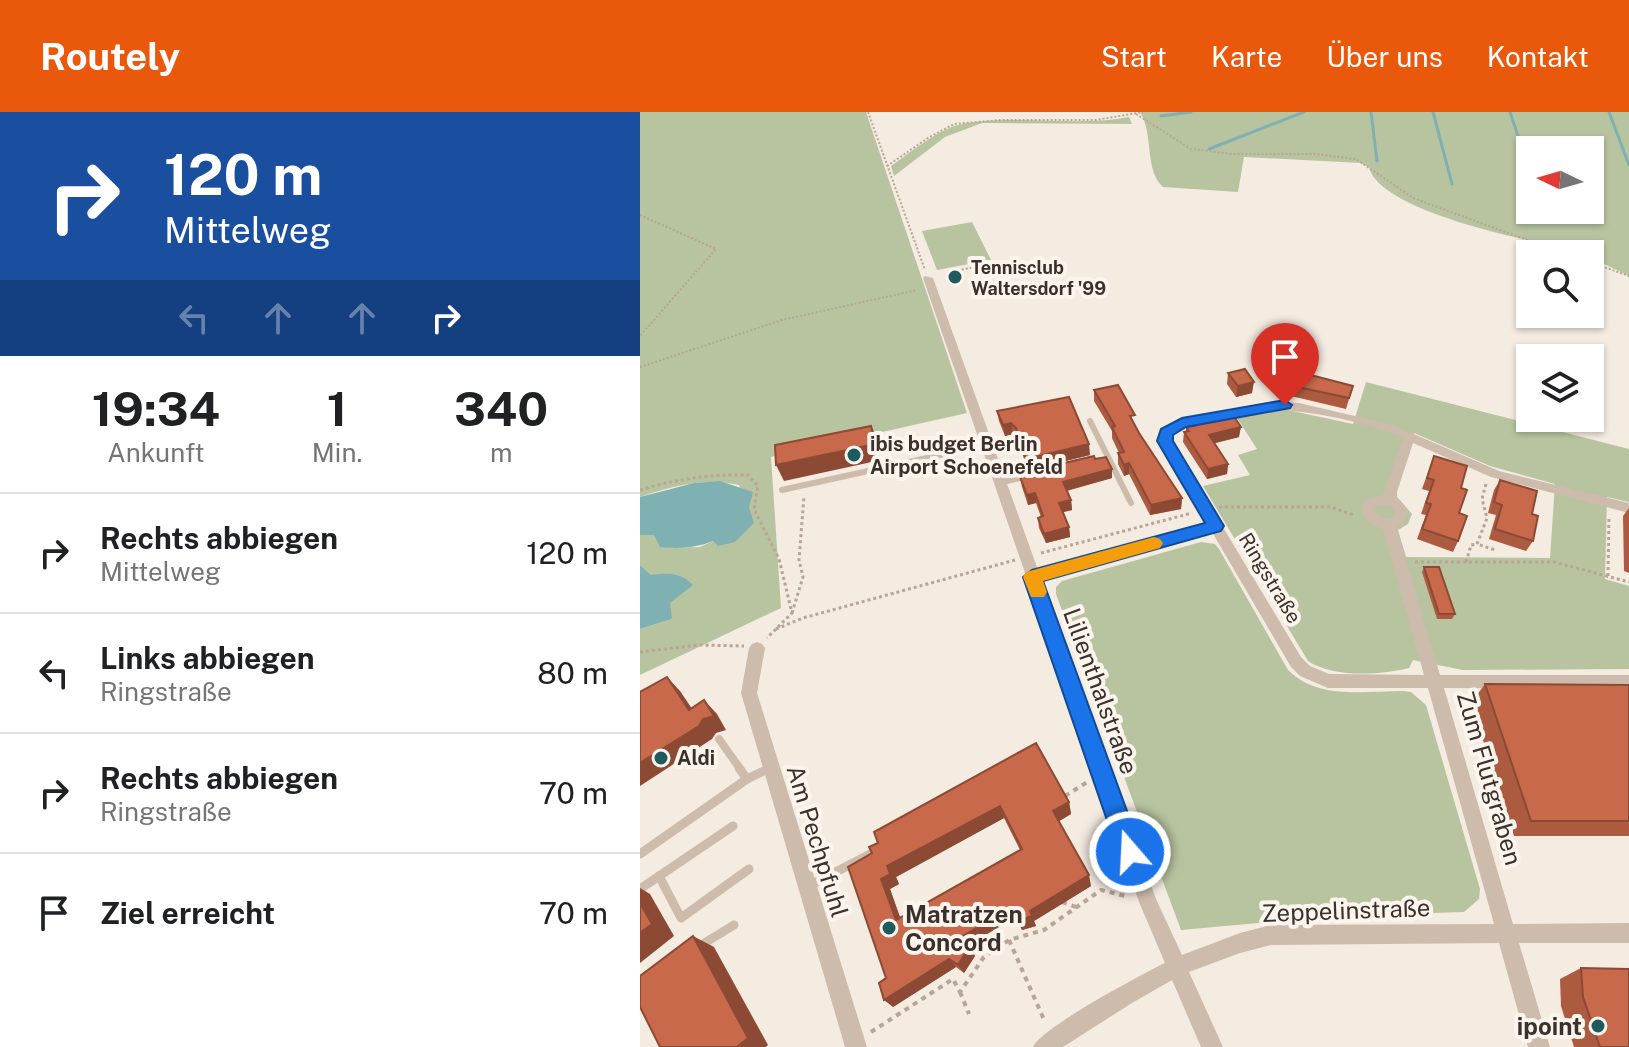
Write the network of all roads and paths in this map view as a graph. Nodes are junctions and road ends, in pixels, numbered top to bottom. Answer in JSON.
{"nodes":[{"id":1,"x":868,"y":112,"type":"edge"},
{"id":2,"x":1143,"y":112,"type":"edge"},
{"id":3,"x":1136,"y":114,"type":"junction"},
{"id":4,"x":887,"y":166,"type":"junction"},
{"id":5,"x":640,"y":215,"type":"edge"},
{"id":6,"x":1528,"y":240,"type":"edge"},
{"id":7,"x":1604,"y":267,"type":"edge"},
{"id":8,"x":971,"y":268,"type":"junction"},
{"id":9,"x":954,"y":271,"type":"dead end"},
{"id":10,"x":973,"y":274,"type":"dead end"},
{"id":11,"x":1629,"y":276,"type":"edge"},
{"id":12,"x":986,"y":278,"type":"dead end"},
{"id":13,"x":929,"y":282,"type":"junction"},
{"id":14,"x":640,"y":336,"type":"edge"},
{"id":15,"x":640,"y":367,"type":"edge"},
{"id":16,"x":1090,"y":421,"type":"dead end"},
{"id":17,"x":1409,"y":437,"type":"junction"},
{"id":18,"x":986,"y":445,"type":"junction"},
{"id":19,"x":1107,"y":457,"type":"junction"},
{"id":20,"x":1092,"y":461,"type":"edge"},
{"id":21,"x":1490,"y":472,"type":"junction"},
{"id":22,"x":1038,"y":474,"type":"edge"},
{"id":23,"x":999,"y":483,"type":"junction"},
{"id":24,"x":804,"y":486,"type":"junction"},
{"id":25,"x":640,"y":490,"type":"edge"},
{"id":26,"x":782,"y":490,"type":"dead end"},
{"id":27,"x":1388,"y":500,"type":"junction"},
{"id":28,"x":1131,"y":503,"type":"dead end"},
{"id":29,"x":1609,"y":503,"type":"junction"},
{"id":30,"x":1629,"y":508,"type":"edge"},
{"id":31,"x":1205,"y":509,"type":"junction"},
{"id":32,"x":1383,"y":524,"type":"junction"},
{"id":33,"x":1215,"y":526,"type":"junction"},
{"id":34,"x":1477,"y":544,"type":"junction"},
{"id":35,"x":1495,"y":550,"type":"dead end"},
{"id":36,"x":1025,"y":557,"type":"junction"},
{"id":37,"x":1401,"y":562,"type":"junction"},
{"id":38,"x":1466,"y":562,"type":"junction"},
{"id":39,"x":1608,"y":576,"type":"junction"},
{"id":40,"x":1032,"y":577,"type":"junction"},
{"id":41,"x":1629,"y":582,"type":"edge"},
{"id":42,"x":792,"y":613,"type":"junction"},
{"id":43,"x":776,"y":629,"type":"junction"},
{"id":44,"x":757,"y":648,"type":"junction"},
{"id":45,"x":640,"y":652,"type":"edge"},
{"id":46,"x":1435,"y":681,"type":"junction"},
{"id":47,"x":1629,"y":682,"type":"edge"},
{"id":48,"x":719,"y":739,"type":"dead end"},
{"id":49,"x":770,"y":768,"type":"junction"},
{"id":50,"x":1103,"y":776,"type":"junction"},
{"id":51,"x":747,"y":779,"type":"junction"},
{"id":52,"x":1062,"y":798,"type":"edge"},
{"id":53,"x":733,"y":826,"type":"dead end"},
{"id":54,"x":876,"y":851,"type":"edge"},
{"id":55,"x":640,"y":854,"type":"edge"},
{"id":56,"x":749,"y":869,"type":"dead end"},
{"id":57,"x":659,"y":876,"type":"junction"},
{"id":58,"x":807,"y":887,"type":"junction"},
{"id":59,"x":640,"y":889,"type":"edge"},
{"id":60,"x":1062,"y":902,"type":"edge"},
{"id":61,"x":1148,"y":902,"type":"junction"},
{"id":62,"x":1076,"y":907,"type":"junction"},
{"id":63,"x":734,"y":925,"type":"dead end"},
{"id":64,"x":1507,"y":933,"type":"junction"},
{"id":65,"x":1629,"y":933,"type":"edge"},
{"id":66,"x":1009,"y":940,"type":"junction"},
{"id":67,"x":687,"y":955,"type":"edge"},
{"id":68,"x":1176,"y":967,"type":"junction"},
{"id":69,"x":960,"y":992,"type":"junction"},
{"id":70,"x":969,"y":1014,"type":"dead end"},
{"id":71,"x":886,"y":1022,"type":"dead end"},
{"id":72,"x":1049,"y":1044,"type":"edge"},
{"id":73,"x":856,"y":1047,"type":"edge"},
{"id":74,"x":1212,"y":1047,"type":"edge"},
{"id":75,"x":1539,"y":1047,"type":"edge"}],
"edges":[{"from":1,"to":4,"type":"path"},
{"from":2,"to":3,"type":"path"},
{"from":3,"to":4,"type":"path"},
{"from":3,"to":6,"type":"path"},
{"from":4,"to":13,"type":"path"},
{"from":5,"to":14,"type":"path"},
{"from":7,"to":11,"type":"path"},
{"from":8,"to":9,"type":"path"},
{"from":8,"to":10,"type":"path"},
{"from":8,"to":12,"type":"path"},
{"from":13,"to":15,"type":"path"},
{"from":13,"to":18,"type":"street","name":"Lilienthalstraße"},
{"from":16,"to":19,"type":"lane"},
{"from":17,"to":21,"type":"street","name":"Ringstraße"},
{"from":17,"to":27,"type":"street","name":"Zum Flutgraben"},
{"from":17,"to":31,"type":"street","name":"Ringstraße"},
{"from":18,"to":23,"type":"street","name":"Lilienthalstraße"},
{"from":18,"to":24,"type":"lane"},
{"from":19,"to":20,"type":"lane"},
{"from":19,"to":28,"type":"lane"},
{"from":21,"to":29,"type":"street","name":"Ringstraße"},
{"from":21,"to":34,"type":"path"},
{"from":22,"to":23,"type":"lane"},
{"from":23,"to":36,"type":"street","name":"Lilienthalstraße"},
{"from":24,"to":26,"type":"lane"},
{"from":24,"to":42,"type":"path"},
{"from":25,"to":42,"type":"path"},
{"from":27,"to":32,"type":"street","name":"Zum Flutgraben"},
{"from":27,"to":32,"type":"street","name":"Zum Flutgraben"},
{"from":29,"to":30,"type":"street","name":"Ringstraße"},
{"from":29,"to":39,"type":"path"},
{"from":31,"to":32,"type":"path"},
{"from":31,"to":33,"type":"street","name":"Ringstraße"},
{"from":31,"to":36,"type":"path"},
{"from":32,"to":37,"type":"street","name":"Zum Flutgraben"},
{"from":33,"to":40,"type":"street"},
{"from":33,"to":46,"type":"street","name":"Ringstraße"},
{"from":34,"to":35,"type":"path"},
{"from":34,"to":38,"type":"path"},
{"from":36,"to":40,"type":"street","name":"Lilienthalstraße"},
{"from":36,"to":43,"type":"path"},
{"from":37,"to":38,"type":"path"},
{"from":37,"to":46,"type":"street","name":"Zum Flutgraben"},
{"from":38,"to":39,"type":"path"},
{"from":39,"to":41,"type":"path"},
{"from":40,"to":50,"type":"street","name":"Lilienthalstraße"},
{"from":42,"to":43,"type":"path"},
{"from":43,"to":44,"type":"path"},
{"from":44,"to":45,"type":"path"},
{"from":44,"to":49,"type":"street","name":"Am Pechpfuhl"},
{"from":46,"to":47,"type":"street","name":"Ringstraße"},
{"from":46,"to":64,"type":"street","name":"Zum Flutgraben"},
{"from":48,"to":51,"type":"lane"},
{"from":49,"to":51,"type":"lane"},
{"from":49,"to":58,"type":"street","name":"Am Pechpfuhl"},
{"from":50,"to":52,"type":"path"},
{"from":50,"to":61,"type":"street","name":"Lilienthalstraße"},
{"from":51,"to":55,"type":"lane"},
{"from":53,"to":57,"type":"lane"},
{"from":54,"to":58,"type":"lane"},
{"from":56,"to":57,"type":"lane"},
{"from":57,"to":59,"type":"lane"},
{"from":58,"to":73,"type":"street","name":"Am Pechpfuhl"},
{"from":60,"to":62,"type":"path"},
{"from":61,"to":62,"type":"path"},
{"from":61,"to":68,"type":"street","name":"Lilienthalstraße"},
{"from":62,"to":66,"type":"path"},
{"from":63,"to":67,"type":"lane"},
{"from":64,"to":65,"type":"street","name":"Zeppelinstraße"},
{"from":64,"to":68,"type":"street","name":"Zeppelinstraße"},
{"from":64,"to":75,"type":"street","name":"Zum Flutgraben"},
{"from":66,"to":69,"type":"path"},
{"from":66,"to":72,"type":"path"},
{"from":68,"to":72,"type":"street","name":"Zeppelinstraße"},
{"from":68,"to":74,"type":"street","name":"Lilienthalstraße"},
{"from":69,"to":70,"type":"path"},
{"from":69,"to":71,"type":"path"}]}
